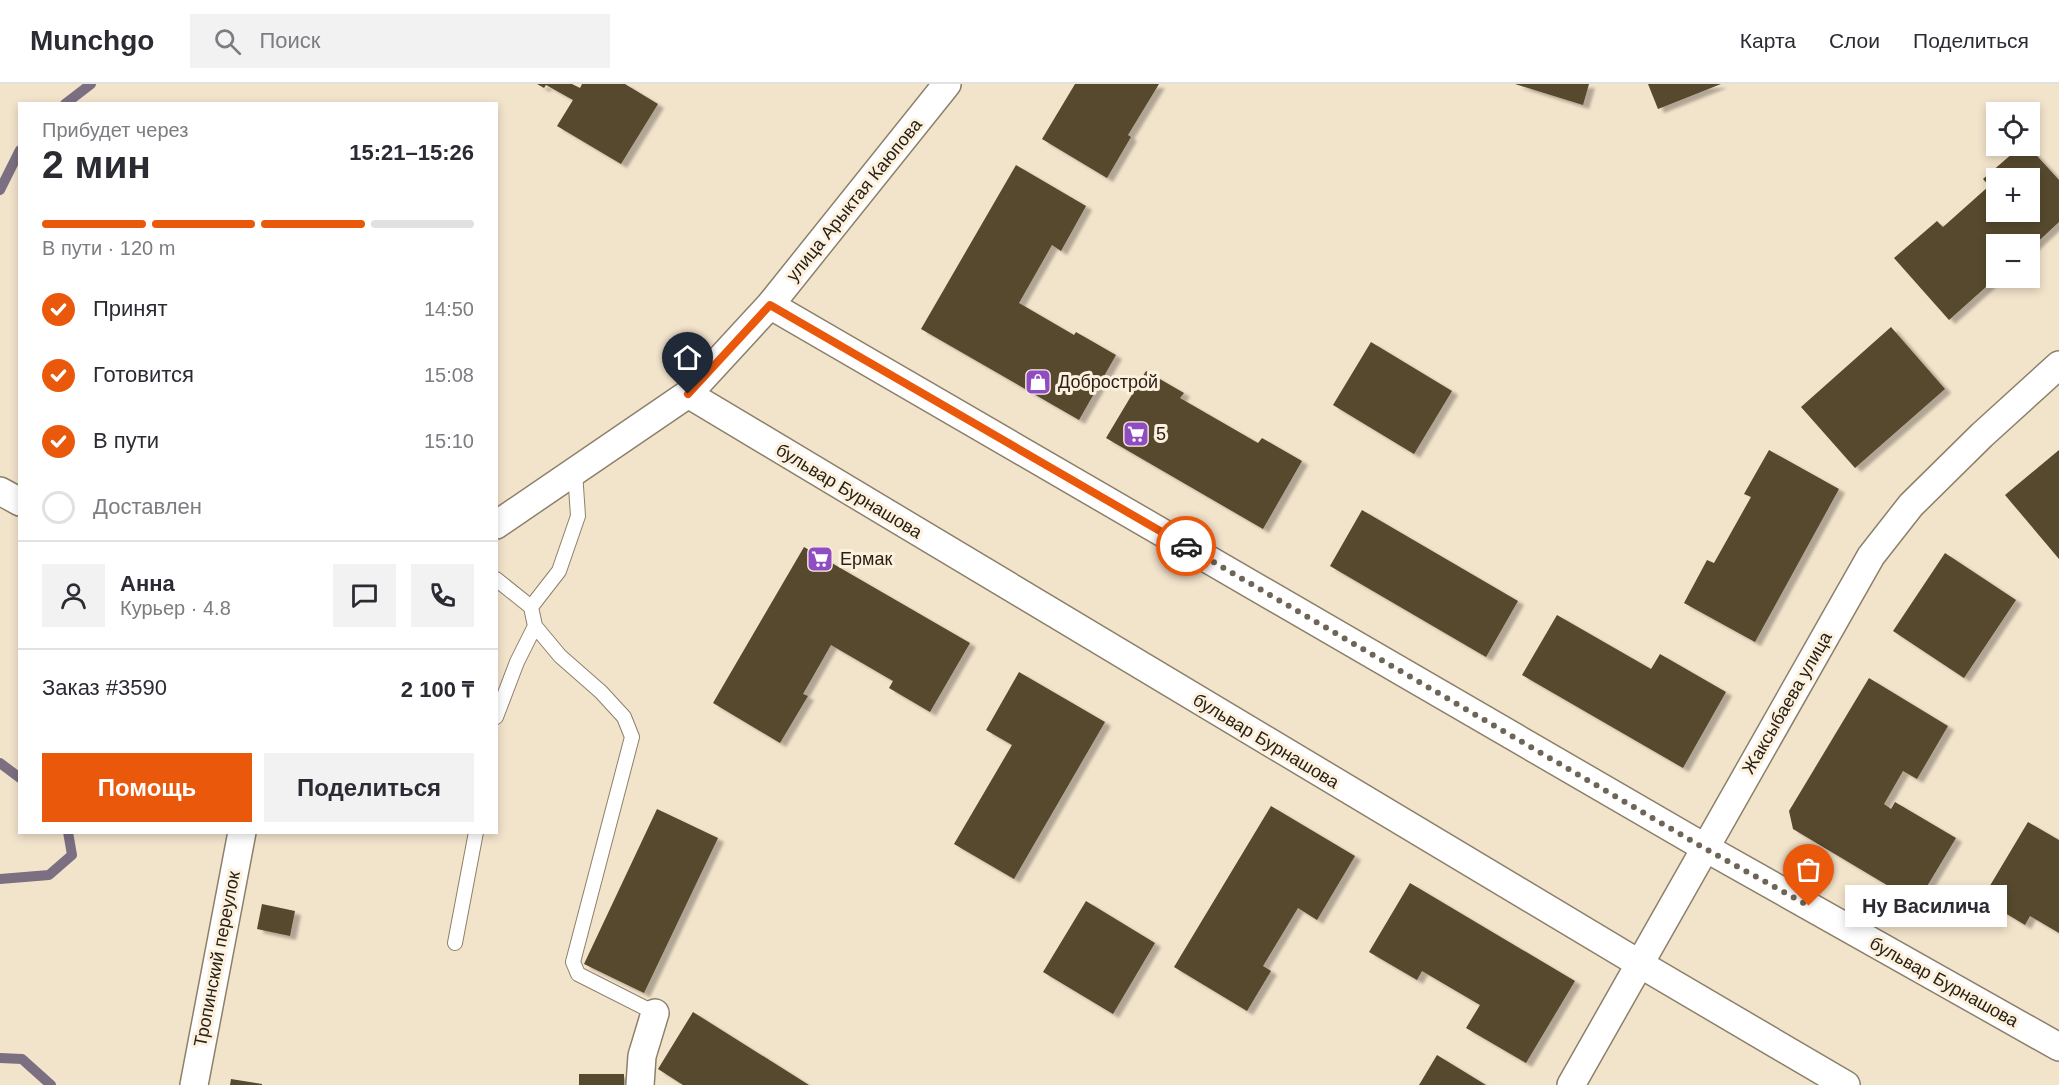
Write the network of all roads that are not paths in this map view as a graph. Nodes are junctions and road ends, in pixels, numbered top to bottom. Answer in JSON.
{"nodes":[{"id":1,"x":947,"y":84,"type":"edge"},
{"id":2,"x":770,"y":305,"type":"junction"},
{"id":3,"x":2059,"y":365,"type":"edge"},
{"id":4,"x":688,"y":394,"type":"junction"},
{"id":5,"x":575,"y":472,"type":"junction"},
{"id":6,"x":0,"y":490,"type":"edge"},
{"id":7,"x":18,"y":501,"type":"edge"},
{"id":8,"x":498,"y":524,"type":"edge"},
{"id":9,"x":498,"y":581,"type":"edge"},
{"id":10,"x":531,"y":607,"type":"junction"},
{"id":11,"x":535,"y":626,"type":"junction"},
{"id":12,"x":498,"y":712,"type":"edge"},
{"id":13,"x":242,"y":834,"type":"edge"},
{"id":14,"x":476,"y":834,"type":"edge"},
{"id":15,"x":1704,"y":848,"type":"junction"},
{"id":16,"x":455,"y":943,"type":"dead end"},
{"id":17,"x":1640,"y":964,"type":"junction"},
{"id":18,"x":655,"y":1013,"type":"joint"},
{"id":19,"x":2059,"y":1047,"type":"edge"},
{"id":20,"x":194,"y":1085,"type":"edge"},
{"id":21,"x":640,"y":1085,"type":"edge"},
{"id":22,"x":1571,"y":1085,"type":"edge"},
{"id":23,"x":1846,"y":1085,"type":"edge"}],
"edges":[{"from":1,"to":2,"type":"street","name":"улица Арыктая Каюпова"},
{"from":2,"to":4,"type":"street","name":"улица Арыктая Каюпова"},
{"from":2,"to":15,"type":"street","name":"бульвар Бурнашова"},
{"from":3,"to":15,"type":"street","name":"Жаксыбаева улица"},
{"from":4,"to":5,"type":"street","name":"улица Арыктая Каюпова"},
{"from":4,"to":17,"type":"street","name":"бульвар Бурнашова"},
{"from":5,"to":8,"type":"street","name":"улица Арыктая Каюпова"},
{"from":5,"to":10,"type":"lane"},
{"from":6,"to":7,"type":"street"},
{"from":9,"to":10,"type":"lane"},
{"from":10,"to":11,"type":"lane"},
{"from":11,"to":12,"type":"lane"},
{"from":11,"to":18,"type":"lane"},
{"from":13,"to":20,"type":"street","name":"Тропинский переулок"},
{"from":14,"to":16,"type":"lane"},
{"from":15,"to":17,"type":"street","name":"Жаксыбаева улица"},
{"from":15,"to":19,"type":"street","name":"бульвар Бурнашова"},
{"from":17,"to":22,"type":"street","name":"Жаксыбаева улица"},
{"from":17,"to":23,"type":"street","name":"бульвар Бурнашова"},
{"from":18,"to":21,"type":"street"}]}
